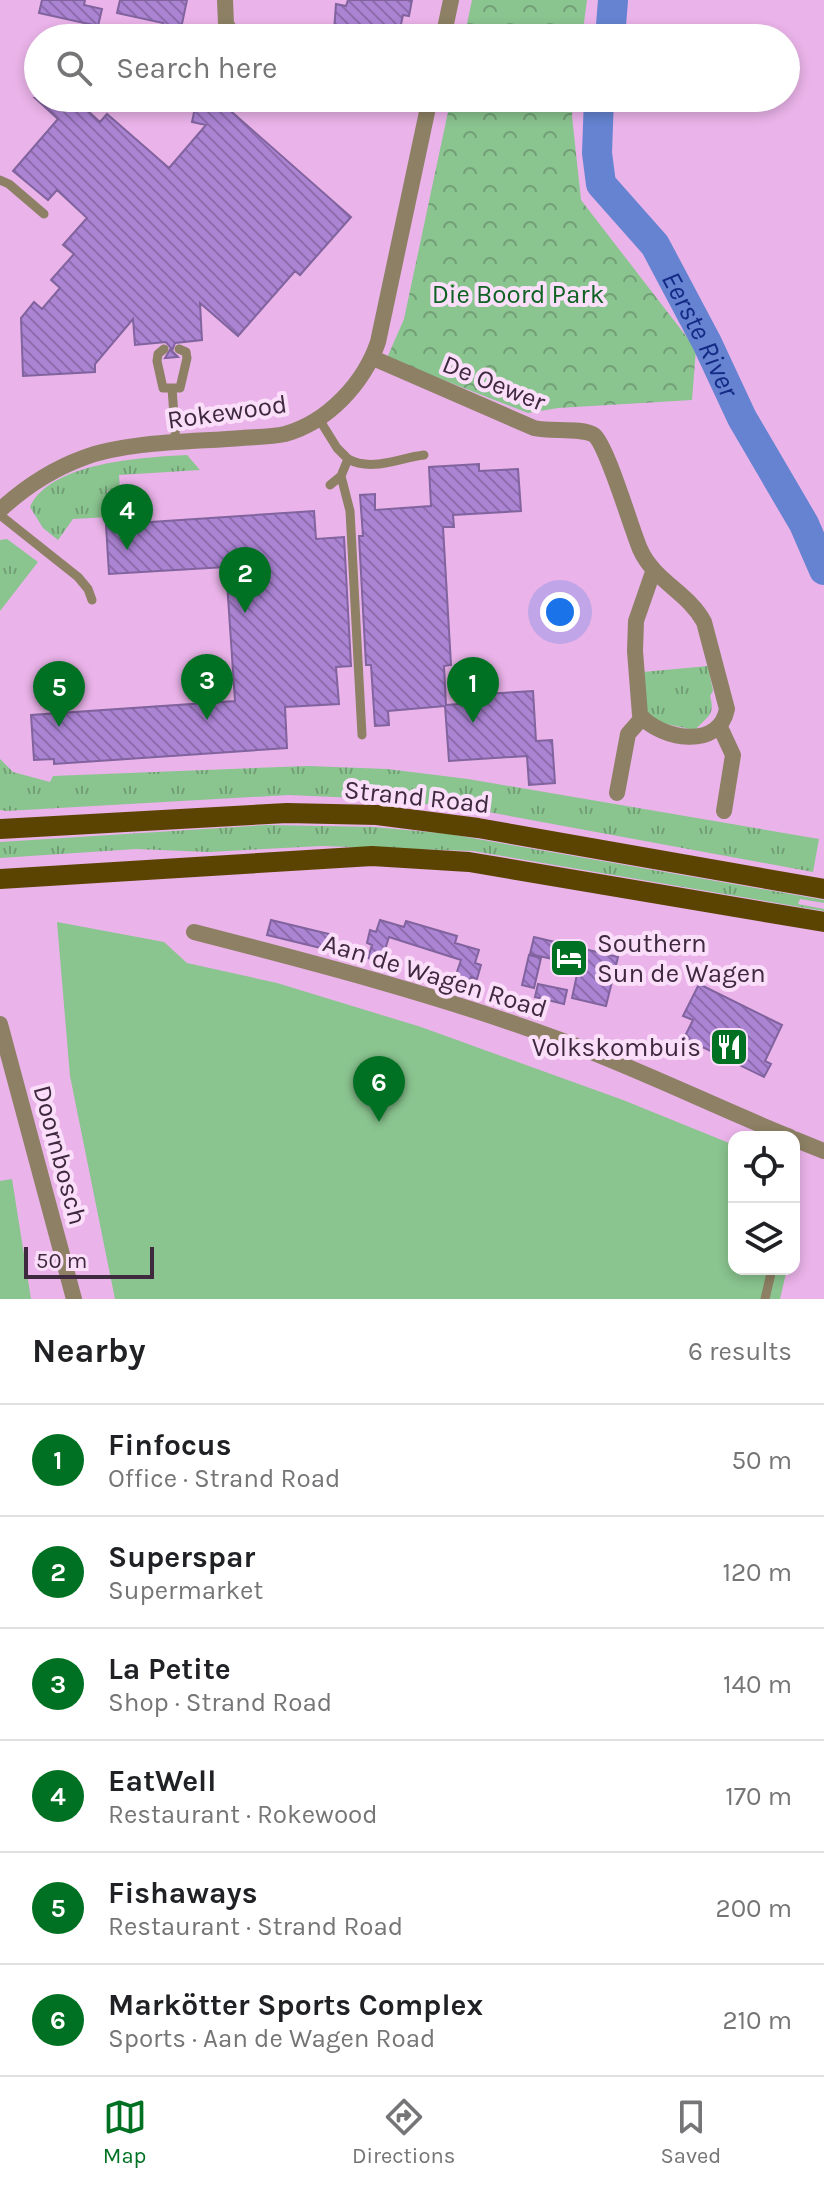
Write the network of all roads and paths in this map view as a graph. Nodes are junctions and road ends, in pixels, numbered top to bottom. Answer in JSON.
{"nodes":[{"id":1,"x":225,"y":0,"type":"edge"},
{"id":2,"x":451,"y":0,"type":"edge"},
{"id":3,"x":226,"y":24,"type":"edge"},
{"id":4,"x":446,"y":24,"type":"edge"},
{"id":5,"x":427,"y":112,"type":"edge"},
{"id":6,"x":0,"y":180,"type":"edge"},
{"id":7,"x":44,"y":214,"type":"dead end"},
{"id":8,"x":164,"y":349,"type":"dead end"},
{"id":9,"x":179,"y":349,"type":"dead end"},
{"id":10,"x":373,"y":358,"type":"junction"},
{"id":11,"x":172,"y":388,"type":"junction"},
{"id":12,"x":319,"y":419,"type":"junction"},
{"id":13,"x":176,"y":444,"type":"junction"},
{"id":14,"x":424,"y":455,"type":"dead end"},
{"id":15,"x":348,"y":459,"type":"junction"},
{"id":16,"x":341,"y":476,"type":"junction"},
{"id":17,"x":330,"y":485,"type":"dead end"},
{"id":18,"x":0,"y":512,"type":"edge"},
{"id":19,"x":653,"y":572,"type":"junction"},
{"id":20,"x":92,"y":600,"type":"dead end"},
{"id":21,"x":642,"y":718,"type":"junction"},
{"id":22,"x":720,"y":727,"type":"junction"},
{"id":23,"x":362,"y":735,"type":"dead end"},
{"id":24,"x":617,"y":793,"type":"dead end"},
{"id":25,"x":724,"y":811,"type":"dead end"},
{"id":26,"x":0,"y":829,"type":"edge"},
{"id":27,"x":0,"y":879,"type":"edge"},
{"id":28,"x":821,"y":888,"type":"edge"},
{"id":29,"x":819,"y":921,"type":"edge"},
{"id":30,"x":194,"y":932,"type":"dead end"},
{"id":31,"x":0,"y":1024,"type":"edge"},
{"id":32,"x":776,"y":1131,"type":"edge"},
{"id":33,"x":800,"y":1141,"type":"edge"},
{"id":34,"x":822,"y":1150,"type":"edge"},
{"id":35,"x":771,"y":1275,"type":"edge"},
{"id":36,"x":74,"y":1299,"type":"edge"},
{"id":37,"x":765,"y":1299,"type":"edge"}],
"edges":[{"from":1,"to":3,"type":"street"},
{"from":2,"to":4,"type":"street"},
{"from":5,"to":10,"type":"street","name":"Rokewood"},
{"from":6,"to":7,"type":"lane"},
{"from":8,"to":11,"type":"lane"},
{"from":9,"to":11,"type":"lane"},
{"from":10,"to":12,"type":"street","name":"Rokewood"},
{"from":10,"to":19,"type":"street","name":"De Oewer"},
{"from":11,"to":13,"type":"lane"},
{"from":12,"to":13,"type":"street","name":"Rokewood"},
{"from":12,"to":15,"type":"lane"},
{"from":13,"to":18,"type":"street","name":"Rokewood"},
{"from":14,"to":15,"type":"lane"},
{"from":15,"to":16,"type":"lane"},
{"from":16,"to":17,"type":"lane"},
{"from":16,"to":23,"type":"lane"},
{"from":18,"to":20,"type":"lane"},
{"from":19,"to":21,"type":"street"},
{"from":19,"to":22,"type":"street","name":"De Oewer"},
{"from":21,"to":22,"type":"street"},
{"from":21,"to":24,"type":"street"},
{"from":22,"to":25,"type":"street"},
{"from":26,"to":28,"type":"main road","name":"Strand Road"},
{"from":27,"to":29,"type":"main road"},
{"from":30,"to":32,"type":"street","name":"Aan de Wagen Road"},
{"from":31,"to":36,"type":"street","name":"Doornbosch"},
{"from":33,"to":34,"type":"street","name":"Aan de Wagen Road"},
{"from":35,"to":37,"type":"lane"}]}
